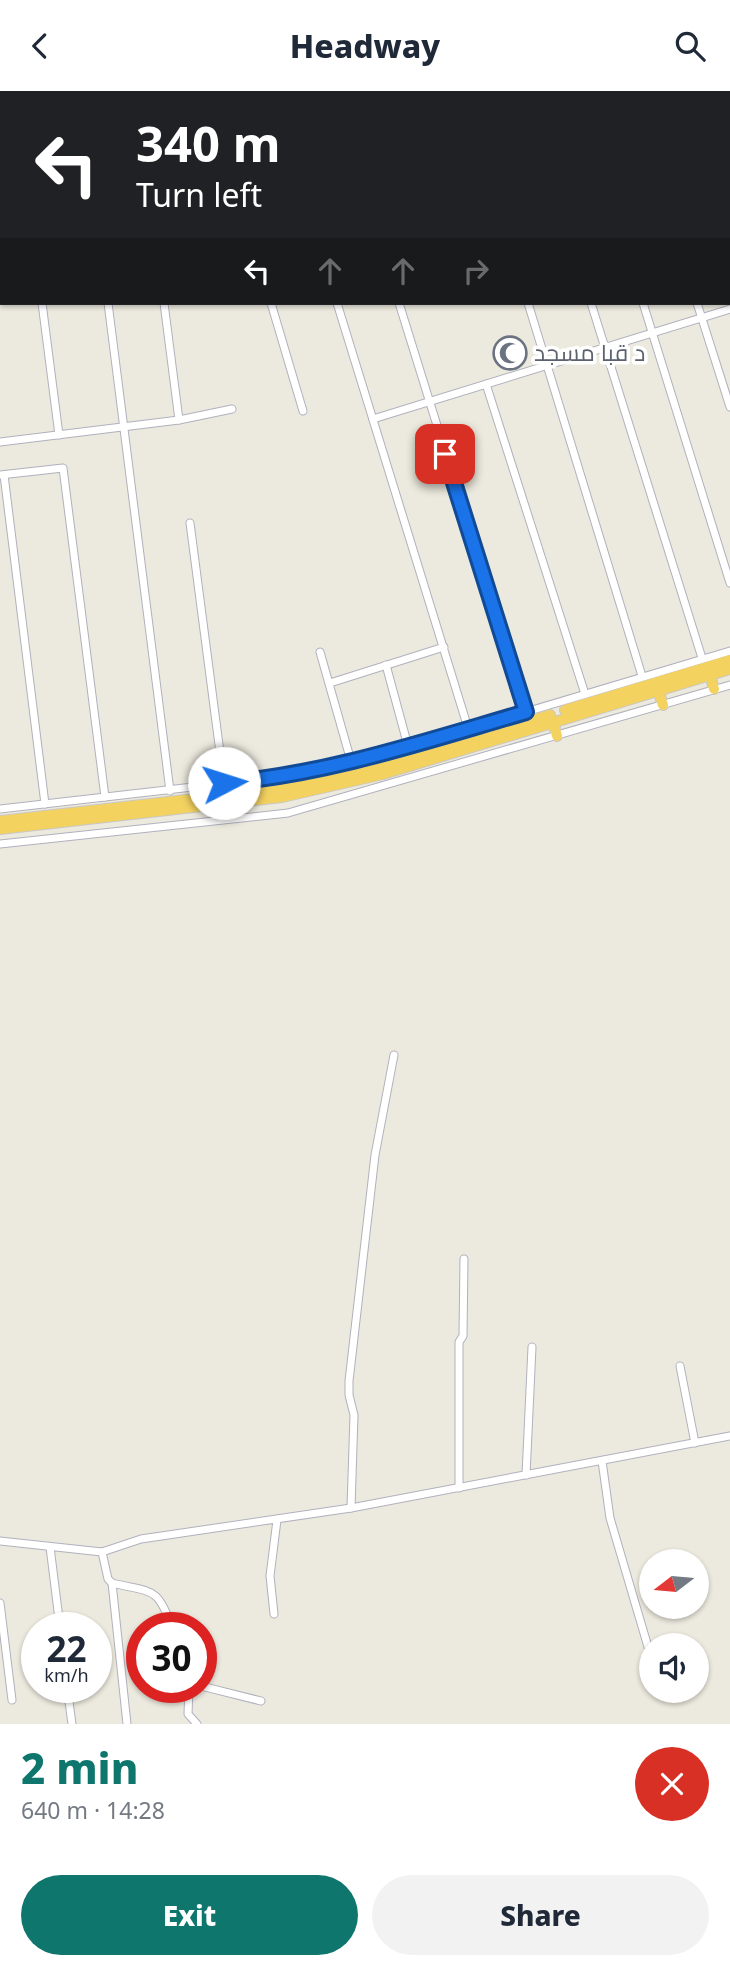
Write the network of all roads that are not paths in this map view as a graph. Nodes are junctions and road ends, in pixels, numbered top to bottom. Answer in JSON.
{"nodes":[{"id":1,"x":42,"y":305,"type":"edge"},
{"id":2,"x":108,"y":305,"type":"edge"},
{"id":3,"x":164,"y":305,"type":"edge"},
{"id":4,"x":272,"y":305,"type":"edge"},
{"id":5,"x":338,"y":305,"type":"edge"},
{"id":6,"x":400,"y":305,"type":"edge"},
{"id":7,"x":529,"y":305,"type":"edge"},
{"id":8,"x":592,"y":305,"type":"edge"},
{"id":9,"x":644,"y":305,"type":"edge"},
{"id":10,"x":699,"y":305,"type":"edge"},
{"id":11,"x":730,"y":309,"type":"edge"},
{"id":12,"x":702,"y":318,"type":"junction"},
{"id":13,"x":653,"y":333,"type":"junction"},
{"id":14,"x":604,"y":348,"type":"junction"},
{"id":15,"x":547,"y":365,"type":"junction"},
{"id":16,"x":486,"y":384,"type":"junction"},
{"id":17,"x":429,"y":402,"type":"junction"},
{"id":18,"x":730,"y":407,"type":"edge"},
{"id":19,"x":232,"y":409,"type":"dead end"},
{"id":20,"x":303,"y":411,"type":"dead end"},
{"id":21,"x":373,"y":419,"type":"junction"},
{"id":22,"x":179,"y":420,"type":"junction"},
{"id":23,"x":123,"y":426,"type":"junction"},
{"id":24,"x":59,"y":435,"type":"junction"},
{"id":25,"x":0,"y":442,"type":"edge"},
{"id":26,"x":2,"y":475,"type":"edge"},
{"id":27,"x":190,"y":523,"type":"dead end"},
{"id":28,"x":730,"y":583,"type":"edge"},
{"id":29,"x":444,"y":647,"type":"junction"},
{"id":30,"x":730,"y":650,"type":"edge"},
{"id":31,"x":320,"y":652,"type":"dead end"},
{"id":32,"x":702,"y":658,"type":"junction"},
{"id":33,"x":730,"y":660,"type":"edge"},
{"id":34,"x":386,"y":665,"type":"junction"},
{"id":35,"x":730,"y":669,"type":"edge"},
{"id":36,"x":710,"y":675,"type":"junction"},
{"id":37,"x":642,"y":676,"type":"junction"},
{"id":38,"x":330,"y":683,"type":"junction"},
{"id":39,"x":730,"y":685,"type":"edge"},
{"id":40,"x":714,"y":689,"type":"junction"},
{"id":41,"x":658,"y":691,"type":"junction"},
{"id":42,"x":585,"y":694,"type":"junction"},
{"id":43,"x":663,"y":705,"type":"junction"},
{"id":44,"x":526,"y":712,"type":"junction"},
{"id":45,"x":552,"y":722,"type":"junction"},
{"id":46,"x":468,"y":729,"type":"junction"},
{"id":47,"x":557,"y":736,"type":"junction"},
{"id":48,"x":408,"y":746,"type":"junction"},
{"id":49,"x":351,"y":761,"type":"junction"},
{"id":50,"x":411,"y":765,"type":"junction"},
{"id":51,"x":414,"y":777,"type":"junction"},
{"id":52,"x":359,"y":780,"type":"junction"},
{"id":53,"x":224,"y":783,"type":"junction"},
{"id":54,"x":170,"y":791,"type":"junction"},
{"id":55,"x":363,"y":792,"type":"junction"},
{"id":56,"x":105,"y":797,"type":"junction"},
{"id":57,"x":45,"y":804,"type":"junction"},
{"id":58,"x":0,"y":809,"type":"edge"},
{"id":59,"x":0,"y":821,"type":"edge"},
{"id":60,"x":0,"y":829,"type":"edge"},
{"id":61,"x":0,"y":844,"type":"edge"},
{"id":62,"x":394,"y":1055,"type":"dead end"},
{"id":63,"x":464,"y":1259,"type":"dead end"},
{"id":64,"x":532,"y":1347,"type":"dead end"},
{"id":65,"x":680,"y":1366,"type":"dead end"},
{"id":66,"x":730,"y":1436,"type":"edge"},
{"id":67,"x":695,"y":1443,"type":"junction"},
{"id":68,"x":603,"y":1461,"type":"junction"},
{"id":69,"x":526,"y":1475,"type":"junction"},
{"id":70,"x":459,"y":1488,"type":"junction"},
{"id":71,"x":351,"y":1508,"type":"junction"},
{"id":72,"x":277,"y":1520,"type":"junction"},
{"id":73,"x":0,"y":1541,"type":"edge"},
{"id":74,"x":50,"y":1547,"type":"junction"},
{"id":75,"x":102,"y":1552,"type":"junction"},
{"id":76,"x":112,"y":1583,"type":"junction"},
{"id":77,"x":0,"y":1603,"type":"edge"},
{"id":78,"x":58,"y":1612,"type":"edge"},
{"id":79,"x":167,"y":1612,"type":"edge"},
{"id":80,"x":274,"y":1614,"type":"dead end"},
{"id":81,"x":644,"y":1633,"type":"edge"},
{"id":82,"x":217,"y":1690,"type":"edge"},
{"id":83,"x":12,"y":1700,"type":"dead end"},
{"id":84,"x":261,"y":1701,"type":"dead end"},
{"id":85,"x":69,"y":1703,"type":"edge"},
{"id":86,"x":188,"y":1703,"type":"edge"},
{"id":87,"x":72,"y":1724,"type":"edge"},
{"id":88,"x":127,"y":1724,"type":"edge"},
{"id":89,"x":197,"y":1724,"type":"edge"}],
"edges":[{"from":1,"to":24,"type":"street"},
{"from":2,"to":23,"type":"street"},
{"from":3,"to":22,"type":"street"},
{"from":4,"to":20,"type":"street"},
{"from":5,"to":21,"type":"street"},
{"from":6,"to":17,"type":"street"},
{"from":7,"to":15,"type":"street"},
{"from":8,"to":14,"type":"street"},
{"from":9,"to":13,"type":"street"},
{"from":10,"to":12,"type":"street"},
{"from":11,"to":12,"type":"street"},
{"from":12,"to":13,"type":"street"},
{"from":12,"to":18,"type":"street"},
{"from":13,"to":14,"type":"street"},
{"from":13,"to":28,"type":"street"},
{"from":14,"to":15,"type":"street"},
{"from":14,"to":32,"type":"street"},
{"from":15,"to":16,"type":"street"},
{"from":15,"to":37,"type":"street"},
{"from":16,"to":17,"type":"street"},
{"from":16,"to":42,"type":"street"},
{"from":17,"to":21,"type":"street"},
{"from":17,"to":44,"type":"street"},
{"from":19,"to":22,"type":"street"},
{"from":21,"to":29,"type":"street"},
{"from":22,"to":23,"type":"street"},
{"from":23,"to":24,"type":"street"},
{"from":23,"to":54,"type":"street"},
{"from":24,"to":25,"type":"street"},
{"from":26,"to":56,"type":"street"},
{"from":26,"to":57,"type":"street"},
{"from":27,"to":53,"type":"street"},
{"from":29,"to":34,"type":"street"},
{"from":29,"to":46,"type":"street"},
{"from":30,"to":32,"type":"street"},
{"from":31,"to":38,"type":"street"},
{"from":32,"to":37,"type":"street"},
{"from":33,"to":59,"type":"highway"},
{"from":34,"to":38,"type":"street"},
{"from":34,"to":48,"type":"street"},
{"from":35,"to":36,"type":"highway"},
{"from":36,"to":40,"type":"highway"},
{"from":36,"to":41,"type":"highway"},
{"from":37,"to":42,"type":"street"},
{"from":38,"to":49,"type":"street"},
{"from":39,"to":40,"type":"street"},
{"from":40,"to":43,"type":"street"},
{"from":41,"to":43,"type":"highway"},
{"from":41,"to":45,"type":"highway"},
{"from":42,"to":44,"type":"street"},
{"from":43,"to":47,"type":"street"},
{"from":44,"to":46,"type":"street"},
{"from":45,"to":47,"type":"highway"},
{"from":45,"to":50,"type":"highway"},
{"from":46,"to":48,"type":"street"},
{"from":47,"to":51,"type":"street"},
{"from":48,"to":49,"type":"street"},
{"from":49,"to":53,"type":"street"},
{"from":50,"to":51,"type":"highway"},
{"from":50,"to":52,"type":"highway"},
{"from":51,"to":55,"type":"street"},
{"from":52,"to":55,"type":"highway"},
{"from":52,"to":60,"type":"highway"},
{"from":53,"to":54,"type":"street"},
{"from":54,"to":56,"type":"street"},
{"from":55,"to":61,"type":"street"},
{"from":56,"to":57,"type":"street"},
{"from":57,"to":58,"type":"street"},
{"from":62,"to":71,"type":"street"},
{"from":63,"to":70,"type":"street"},
{"from":64,"to":69,"type":"street"},
{"from":65,"to":67,"type":"street"},
{"from":66,"to":67,"type":"street"},
{"from":67,"to":68,"type":"street"},
{"from":68,"to":69,"type":"street"},
{"from":68,"to":81,"type":"street"},
{"from":69,"to":70,"type":"street"},
{"from":70,"to":71,"type":"street"},
{"from":71,"to":72,"type":"street"},
{"from":72,"to":75,"type":"street"},
{"from":72,"to":80,"type":"street"},
{"from":73,"to":74,"type":"street"},
{"from":74,"to":75,"type":"street"},
{"from":74,"to":78,"type":"street"},
{"from":75,"to":76,"type":"street"},
{"from":76,"to":79,"type":"street"},
{"from":76,"to":88,"type":"street"},
{"from":77,"to":83,"type":"street"},
{"from":82,"to":84,"type":"street"},
{"from":85,"to":87,"type":"street"},
{"from":86,"to":89,"type":"street"}]}
